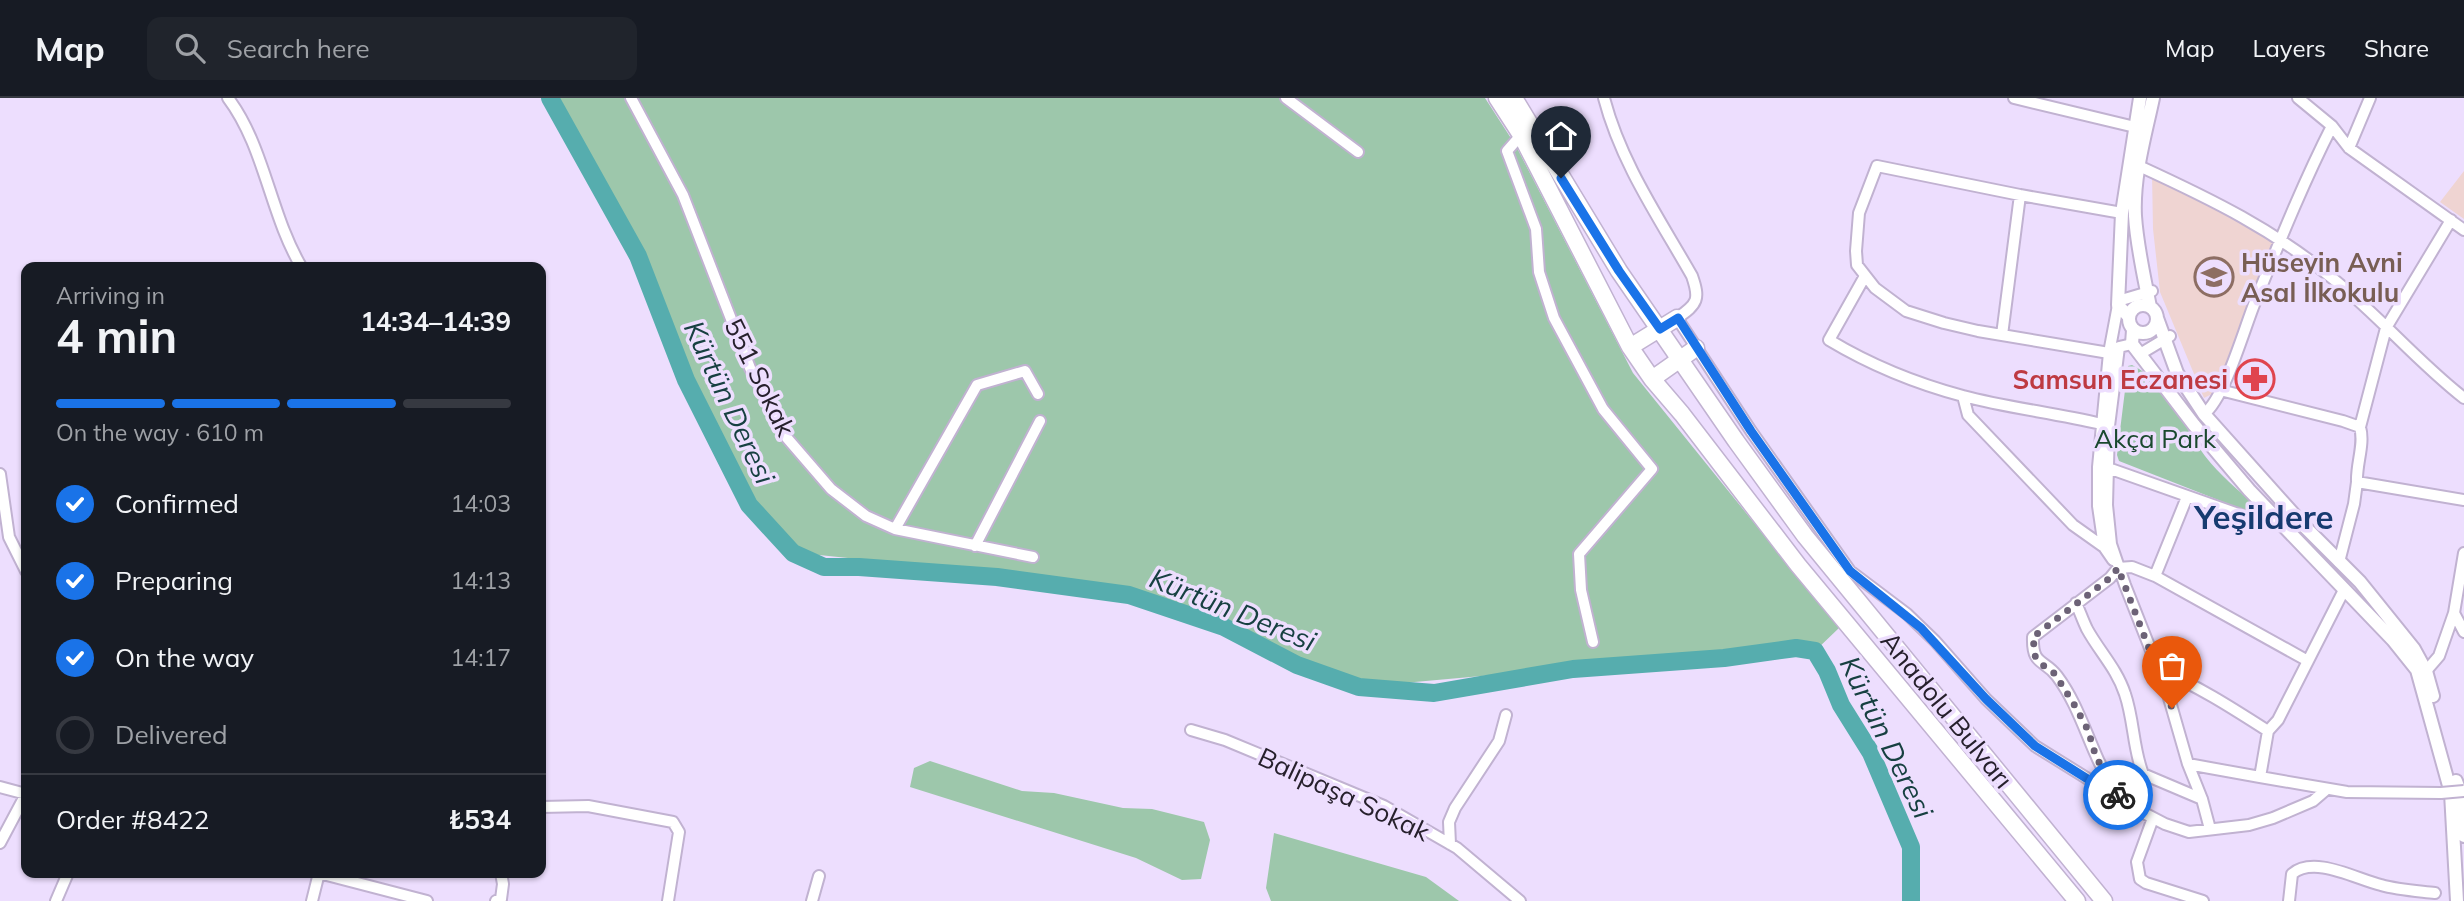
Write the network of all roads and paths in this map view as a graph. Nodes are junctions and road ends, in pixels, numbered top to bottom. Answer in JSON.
{"nodes":[{"id":1,"x":228,"y":98,"type":"edge"},
{"id":2,"x":631,"y":98,"type":"edge"},
{"id":3,"x":1286,"y":98,"type":"edge"},
{"id":4,"x":1497,"y":98,"type":"edge"},
{"id":5,"x":1514,"y":98,"type":"edge"},
{"id":6,"x":1604,"y":98,"type":"edge"},
{"id":7,"x":2014,"y":98,"type":"edge"},
{"id":8,"x":2140,"y":98,"type":"edge"},
{"id":9,"x":2153,"y":98,"type":"edge"},
{"id":10,"x":2298,"y":98,"type":"edge"},
{"id":11,"x":2370,"y":98,"type":"edge"},
{"id":12,"x":2332,"y":126,"type":"junction"},
{"id":13,"x":2135,"y":127,"type":"junction"},
{"id":14,"x":1521,"y":135,"type":"junction"},
{"id":15,"x":2348,"y":148,"type":"junction"},
{"id":16,"x":1358,"y":152,"type":"dead end"},
{"id":17,"x":2139,"y":166,"type":"junction"},
{"id":18,"x":2021,"y":195,"type":"junction"},
{"id":19,"x":2122,"y":213,"type":"junction"},
{"id":20,"x":2451,"y":220,"type":"junction"},
{"id":21,"x":2464,"y":230,"type":"edge"},
{"id":22,"x":2282,"y":240,"type":"junction"},
{"id":23,"x":298,"y":262,"type":"edge"},
{"id":24,"x":1865,"y":276,"type":"junction"},
{"id":25,"x":2150,"y":292,"type":"junction"},
{"id":26,"x":2118,"y":303,"type":"junction"},
{"id":27,"x":2150,"y":306,"type":"junction"},
{"id":28,"x":2129,"y":317,"type":"junction"},
{"id":29,"x":1678,"y":318,"type":"junction"},
{"id":30,"x":2157,"y":318,"type":"junction"},
{"id":31,"x":2386,"y":328,"type":"junction"},
{"id":32,"x":1660,"y":329,"type":"junction"},
{"id":33,"x":2133,"y":330,"type":"junction"},
{"id":34,"x":2002,"y":335,"type":"junction"},
{"id":35,"x":2167,"y":338,"type":"junction"},
{"id":36,"x":1630,"y":347,"type":"junction"},
{"id":37,"x":1696,"y":348,"type":"junction"},
{"id":38,"x":2136,"y":349,"type":"junction"},
{"id":39,"x":2109,"y":353,"type":"junction"},
{"id":40,"x":1680,"y":359,"type":"junction"},
{"id":41,"x":2113,"y":370,"type":"junction"},
{"id":42,"x":1651,"y":379,"type":"junction"},
{"id":43,"x":2220,"y":390,"type":"junction"},
{"id":44,"x":1038,"y":394,"type":"dead end"},
{"id":45,"x":1963,"y":396,"type":"junction"},
{"id":46,"x":2464,"y":398,"type":"edge"},
{"id":47,"x":2204,"y":414,"type":"junction"},
{"id":48,"x":1040,"y":421,"type":"dead end"},
{"id":49,"x":2105,"y":425,"type":"junction"},
{"id":50,"x":2360,"y":427,"type":"junction"},
{"id":51,"x":2108,"y":468,"type":"junction"},
{"id":52,"x":0,"y":474,"type":"edge"},
{"id":53,"x":2357,"y":482,"type":"junction"},
{"id":54,"x":2187,"y":497,"type":"junction"},
{"id":55,"x":2464,"y":500,"type":"edge"},
{"id":56,"x":2283,"y":525,"type":"junction"},
{"id":57,"x":895,"y":529,"type":"junction"},
{"id":58,"x":4,"y":538,"type":"edge"},
{"id":59,"x":975,"y":546,"type":"junction"},
{"id":60,"x":2104,"y":547,"type":"junction"},
{"id":61,"x":2464,"y":553,"type":"edge"},
{"id":62,"x":1033,"y":557,"type":"dead end"},
{"id":63,"x":2339,"y":562,"type":"junction"},
{"id":64,"x":21,"y":564,"type":"edge"},
{"id":65,"x":2118,"y":568,"type":"junction"},
{"id":66,"x":2155,"y":576,"type":"junction"},
{"id":67,"x":2344,"y":590,"type":"junction"},
{"id":68,"x":2076,"y":604,"type":"junction"},
{"id":69,"x":2454,"y":613,"type":"junction"},
{"id":70,"x":2464,"y":632,"type":"edge"},
{"id":71,"x":1593,"y":642,"type":"dead end"},
{"id":72,"x":2308,"y":661,"type":"junction"},
{"id":73,"x":2158,"y":669,"type":"junction"},
{"id":74,"x":2427,"y":671,"type":"junction"},
{"id":75,"x":1506,"y":715,"type":"dead end"},
{"id":76,"x":1191,"y":730,"type":"dead end"},
{"id":77,"x":2268,"y":731,"type":"junction"},
{"id":78,"x":2188,"y":764,"type":"junction"},
{"id":79,"x":2260,"y":778,"type":"junction"},
{"id":80,"x":0,"y":788,"type":"edge"},
{"id":81,"x":2327,"y":789,"type":"junction"},
{"id":82,"x":2464,"y":791,"type":"edge"},
{"id":83,"x":21,"y":793,"type":"edge"},
{"id":84,"x":2202,"y":799,"type":"junction"},
{"id":85,"x":2121,"y":800,"type":"junction"},
{"id":86,"x":21,"y":803,"type":"edge"},
{"id":87,"x":546,"y":807,"type":"edge"},
{"id":88,"x":2154,"y":818,"type":"junction"},
{"id":89,"x":2210,"y":830,"type":"junction"},
{"id":90,"x":2464,"y":836,"type":"edge"},
{"id":91,"x":0,"y":843,"type":"edge"},
{"id":92,"x":1450,"y":844,"type":"junction"},
{"id":93,"x":819,"y":876,"type":"dead end"},
{"id":94,"x":66,"y":878,"type":"edge"},
{"id":95,"x":318,"y":878,"type":"edge"},
{"id":96,"x":338,"y":878,"type":"edge"},
{"id":97,"x":502,"y":878,"type":"edge"},
{"id":98,"x":2435,"y":894,"type":"dead end"},
{"id":99,"x":2104,"y":900,"type":"edge"},
{"id":100,"x":56,"y":901,"type":"edge"},
{"id":101,"x":312,"y":901,"type":"edge"},
{"id":102,"x":428,"y":901,"type":"edge"},
{"id":103,"x":496,"y":901,"type":"edge"},
{"id":104,"x":668,"y":901,"type":"edge"},
{"id":105,"x":812,"y":901,"type":"edge"},
{"id":106,"x":1520,"y":901,"type":"edge"},
{"id":107,"x":2077,"y":901,"type":"edge"},
{"id":108,"x":2203,"y":901,"type":"edge"},
{"id":109,"x":2289,"y":901,"type":"edge"},
{"id":110,"x":2457,"y":901,"type":"edge"}],
"edges":[{"from":1,"to":23,"type":"street"},
{"from":2,"to":57,"type":"street","name":"551 Sokak"},
{"from":3,"to":16,"type":"street"},
{"from":4,"to":14,"type":"highway","name":"Anadolu Bulvarı"},
{"from":5,"to":32,"type":"highway","name":"Anadolu Bulvarı"},
{"from":6,"to":29,"type":"street"},
{"from":7,"to":13,"type":"street"},
{"from":8,"to":13,"type":"main road"},
{"from":9,"to":17,"type":"main road"},
{"from":10,"to":12,"type":"street"},
{"from":11,"to":15,"type":"street"},
{"from":12,"to":15,"type":"street"},
{"from":12,"to":22,"type":"street"},
{"from":13,"to":19,"type":"main road"},
{"from":14,"to":36,"type":"highway","name":"Anadolu Bulvarı"},
{"from":14,"to":71,"type":"street"},
{"from":15,"to":20,"type":"street"},
{"from":17,"to":22,"type":"street"},
{"from":17,"to":25,"type":"main road"},
{"from":18,"to":19,"type":"street"},
{"from":18,"to":24,"type":"street"},
{"from":18,"to":34,"type":"street"},
{"from":19,"to":26,"type":"main road"},
{"from":20,"to":21,"type":"street"},
{"from":20,"to":31,"type":"street"},
{"from":22,"to":31,"type":"street"},
{"from":22,"to":43,"type":"street"},
{"from":24,"to":34,"type":"street"},
{"from":24,"to":45,"type":"street"},
{"from":25,"to":26,"type":"street"},
{"from":25,"to":27,"type":"main road"},
{"from":26,"to":28,"type":"main road"},
{"from":26,"to":39,"type":"street"},
{"from":27,"to":28,"type":"main road"},
{"from":27,"to":30,"type":"main road"},
{"from":28,"to":33,"type":"main road"},
{"from":29,"to":32,"type":"highway"},
{"from":29,"to":37,"type":"street"},
{"from":30,"to":33,"type":"main road"},
{"from":30,"to":35,"type":"main road"},
{"from":31,"to":46,"type":"street"},
{"from":31,"to":50,"type":"street"},
{"from":32,"to":36,"type":"highway"},
{"from":32,"to":40,"type":"highway","name":"Anadolu Bulvarı"},
{"from":33,"to":38,"type":"main road"},
{"from":34,"to":39,"type":"street"},
{"from":35,"to":38,"type":"street"},
{"from":35,"to":47,"type":"main road"},
{"from":36,"to":42,"type":"highway","name":"Anadolu Bulvarı"},
{"from":37,"to":40,"type":"highway"},
{"from":37,"to":85,"type":"street"},
{"from":38,"to":41,"type":"street"},
{"from":38,"to":56,"type":"main road"},
{"from":39,"to":41,"type":"street"},
{"from":40,"to":42,"type":"highway"},
{"from":40,"to":99,"type":"highway","name":"Anadolu Bulvarı"},
{"from":41,"to":49,"type":"street"},
{"from":42,"to":107,"type":"highway","name":"Anadolu Bulvarı"},
{"from":43,"to":47,"type":"street"},
{"from":43,"to":50,"type":"street"},
{"from":44,"to":57,"type":"street"},
{"from":45,"to":49,"type":"street"},
{"from":45,"to":60,"type":"street"},
{"from":47,"to":63,"type":"main road"},
{"from":48,"to":59,"type":"street"},
{"from":49,"to":51,"type":"street"},
{"from":49,"to":60,"type":"street"},
{"from":50,"to":53,"type":"street"},
{"from":51,"to":54,"type":"street"},
{"from":51,"to":65,"type":"street"},
{"from":52,"to":58,"type":"street"},
{"from":53,"to":55,"type":"street"},
{"from":53,"to":63,"type":"street"},
{"from":54,"to":56,"type":"street"},
{"from":54,"to":66,"type":"street"},
{"from":56,"to":67,"type":"main road"},
{"from":57,"to":59,"type":"street","name":"551 Sokak"},
{"from":58,"to":64,"type":"street"},
{"from":59,"to":62,"type":"street","name":"551 Sokak"},
{"from":60,"to":65,"type":"street"},
{"from":61,"to":69,"type":"street"},
{"from":63,"to":74,"type":"main road"},
{"from":65,"to":66,"type":"street"},
{"from":65,"to":68,"type":"street"},
{"from":65,"to":73,"type":"street"},
{"from":66,"to":72,"type":"street"},
{"from":67,"to":72,"type":"street"},
{"from":67,"to":110,"type":"main road"},
{"from":68,"to":84,"type":"street"},
{"from":68,"to":85,"type":"street"},
{"from":69,"to":70,"type":"street"},
{"from":69,"to":74,"type":"street"},
{"from":72,"to":77,"type":"street"},
{"from":73,"to":77,"type":"street"},
{"from":73,"to":78,"type":"street"},
{"from":74,"to":90,"type":"main road"},
{"from":75,"to":92,"type":"street"},
{"from":76,"to":92,"type":"street","name":"Balipaşa Sokak"},
{"from":77,"to":79,"type":"street"},
{"from":78,"to":79,"type":"street"},
{"from":78,"to":84,"type":"street"},
{"from":79,"to":81,"type":"street"},
{"from":80,"to":83,"type":"street"},
{"from":81,"to":82,"type":"street","bridge":true},
{"from":81,"to":89,"type":"street"},
{"from":84,"to":89,"type":"street"},
{"from":85,"to":88,"type":"street"},
{"from":86,"to":91,"type":"street"},
{"from":87,"to":104,"type":"street"},
{"from":88,"to":89,"type":"street"},
{"from":88,"to":108,"type":"street"},
{"from":92,"to":106,"type":"street","name":"Balipaşa Sokak"},
{"from":93,"to":105,"type":"street"},
{"from":94,"to":100,"type":"street"},
{"from":95,"to":101,"type":"street"},
{"from":96,"to":102,"type":"street"},
{"from":97,"to":103,"type":"street"},
{"from":98,"to":109,"type":"street"}]}
